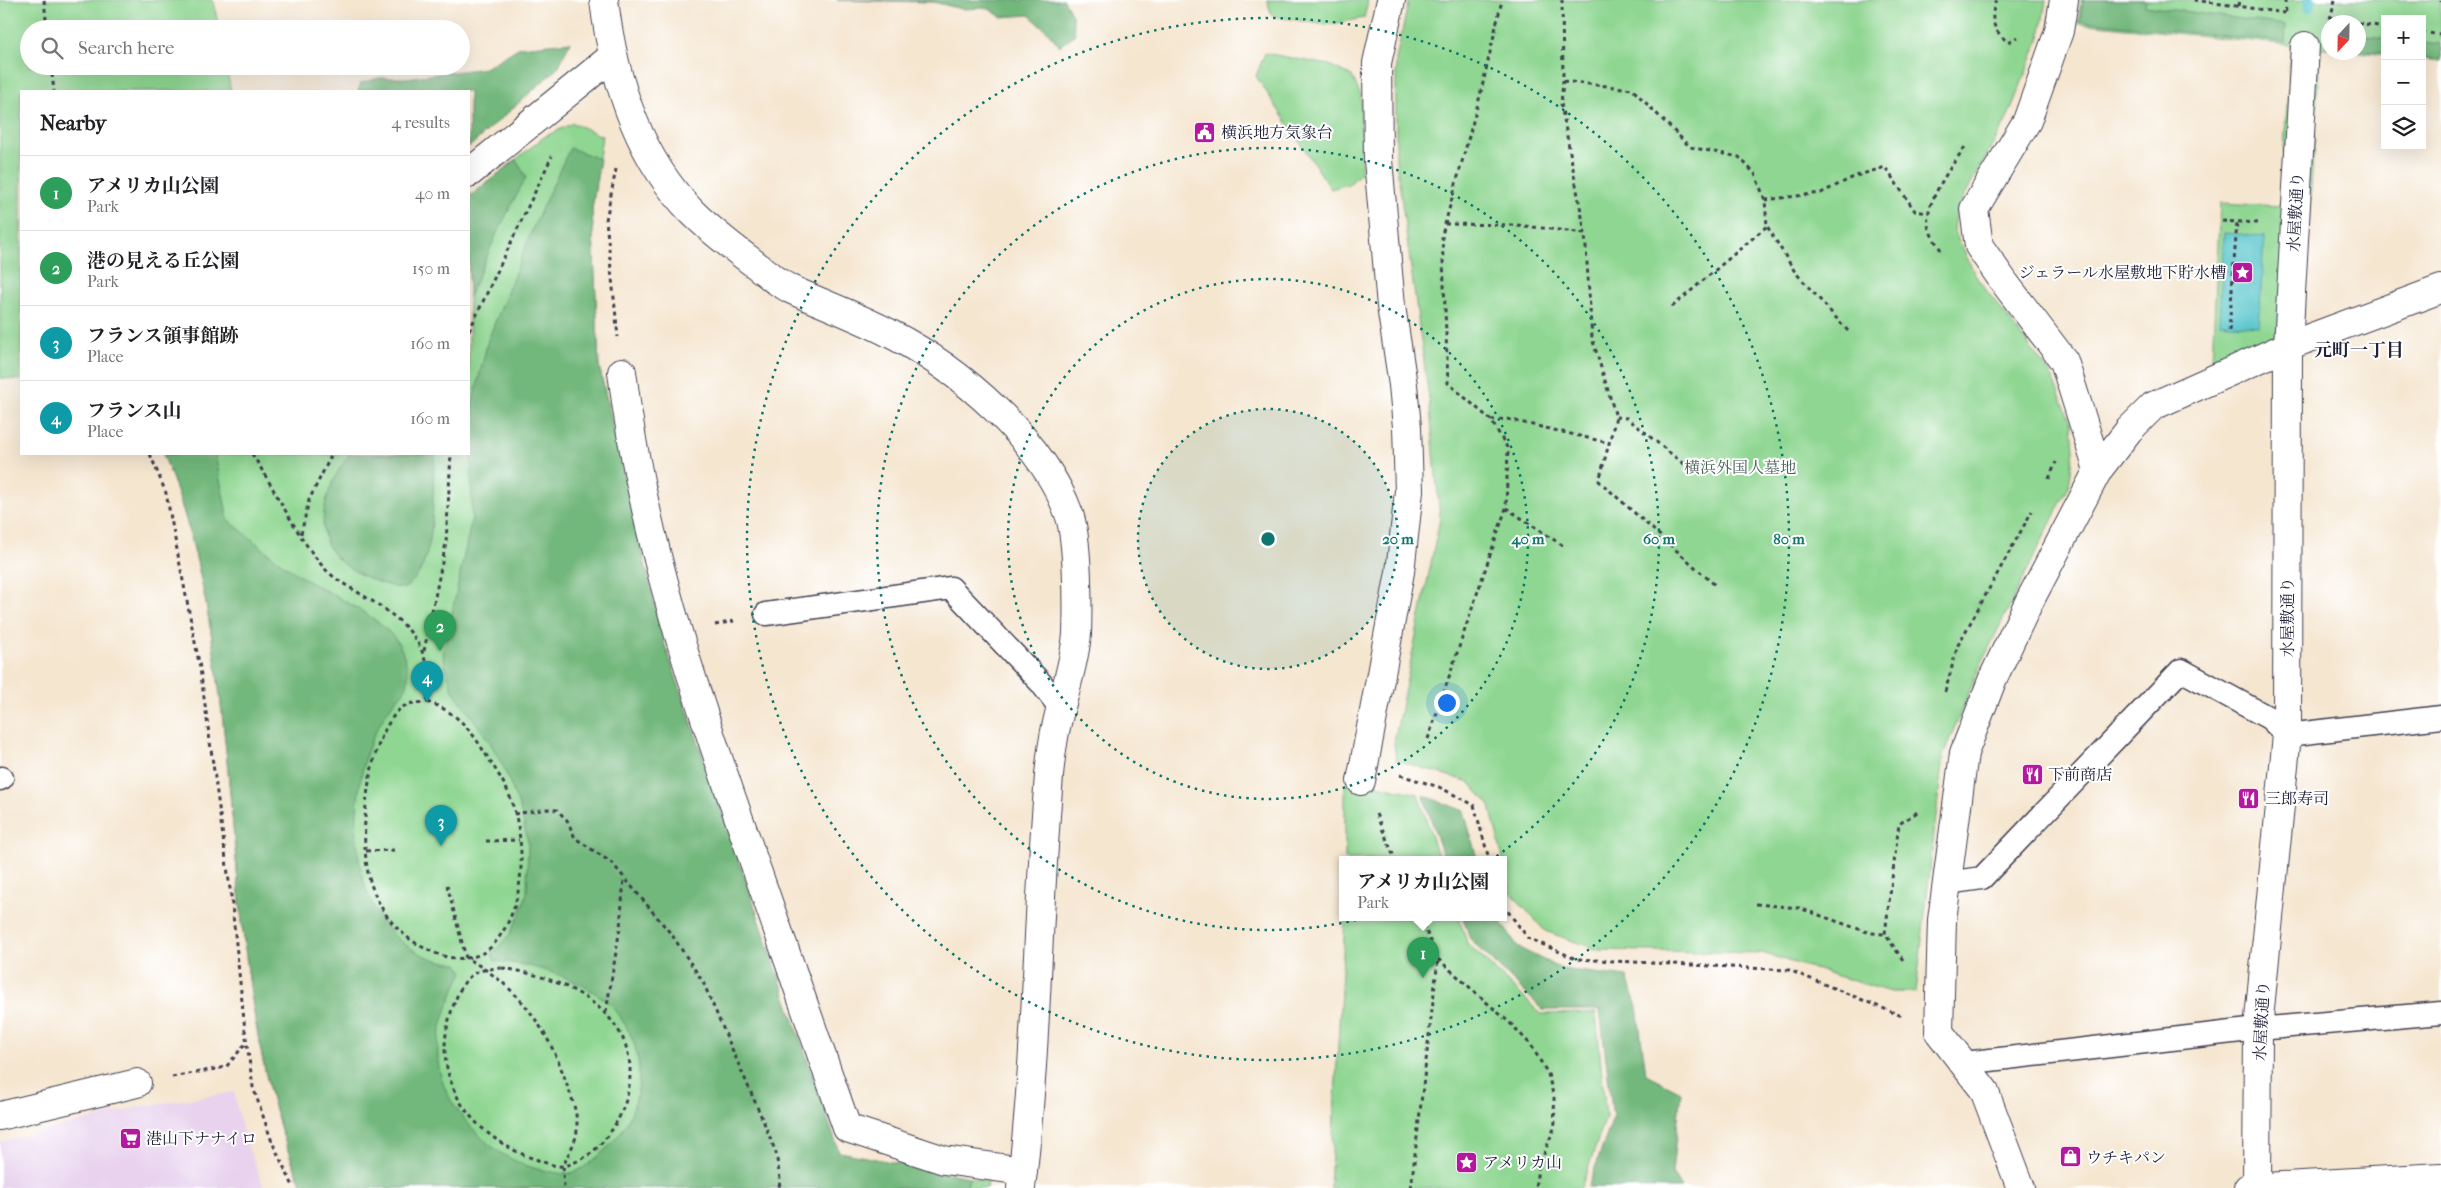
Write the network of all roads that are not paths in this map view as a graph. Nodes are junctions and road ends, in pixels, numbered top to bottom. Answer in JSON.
{"nodes":[{"id":1,"x":604,"y":0,"type":"edge"},
{"id":2,"x":1391,"y":0,"type":"edge"},
{"id":3,"x":2064,"y":0,"type":"edge"},
{"id":4,"x":2305,"y":46,"type":"dead end"},
{"id":5,"x":612,"y":56,"type":"junction"},
{"id":6,"x":470,"y":172,"type":"edge"},
{"id":7,"x":2441,"y":289,"type":"edge"},
{"id":8,"x":2288,"y":346,"type":"junction"},
{"id":9,"x":622,"y":372,"type":"road end"},
{"id":10,"x":2098,"y":470,"type":"junction"},
{"id":11,"x":766,"y":614,"type":"road end"},
{"id":12,"x":1061,"y":708,"type":"junction"},
{"id":13,"x":2441,"y":717,"type":"edge"},
{"id":14,"x":2287,"y":735,"type":"junction"},
{"id":15,"x":1362,"y":773,"type":"road end"},
{"id":16,"x":1947,"y":883,"type":"junction"},
{"id":17,"x":2441,"y":1013,"type":"edge"},
{"id":18,"x":2258,"y":1029,"type":"junction"},
{"id":19,"x":1964,"y":1063,"type":"junction"},
{"id":20,"x":137,"y":1083,"type":"road end"},
{"id":21,"x":0,"y":1116,"type":"edge"},
{"id":22,"x":2441,"y":1177,"type":"edge"},
{"id":23,"x":1022,"y":1179,"type":"edge"},
{"id":24,"x":2021,"y":1188,"type":"edge"},
{"id":25,"x":2254,"y":1188,"type":"edge"}],
"edges":[{"from":1,"to":5,"type":"street"},
{"from":2,"to":15,"type":"street"},
{"from":3,"to":10,"type":"street"},
{"from":4,"to":8,"type":"street","name":"水屋敷通り"},
{"from":5,"to":6,"type":"street"},
{"from":5,"to":12,"type":"street"},
{"from":7,"to":8,"type":"street"},
{"from":8,"to":10,"type":"street"},
{"from":8,"to":14,"type":"street","name":"水屋敷通り"},
{"from":9,"to":23,"type":"street"},
{"from":10,"to":16,"type":"street"},
{"from":11,"to":12,"type":"lane"},
{"from":12,"to":23,"type":"street"},
{"from":13,"to":14,"type":"lane"},
{"from":14,"to":16,"type":"lane"},
{"from":14,"to":18,"type":"street","name":"水屋敷通り"},
{"from":16,"to":19,"type":"street"},
{"from":17,"to":18,"type":"lane"},
{"from":18,"to":19,"type":"lane"},
{"from":18,"to":25,"type":"street","name":"水屋敷通り"},
{"from":19,"to":24,"type":"street"},
{"from":20,"to":21,"type":"street"},
{"from":22,"to":25,"type":"street"}]}
